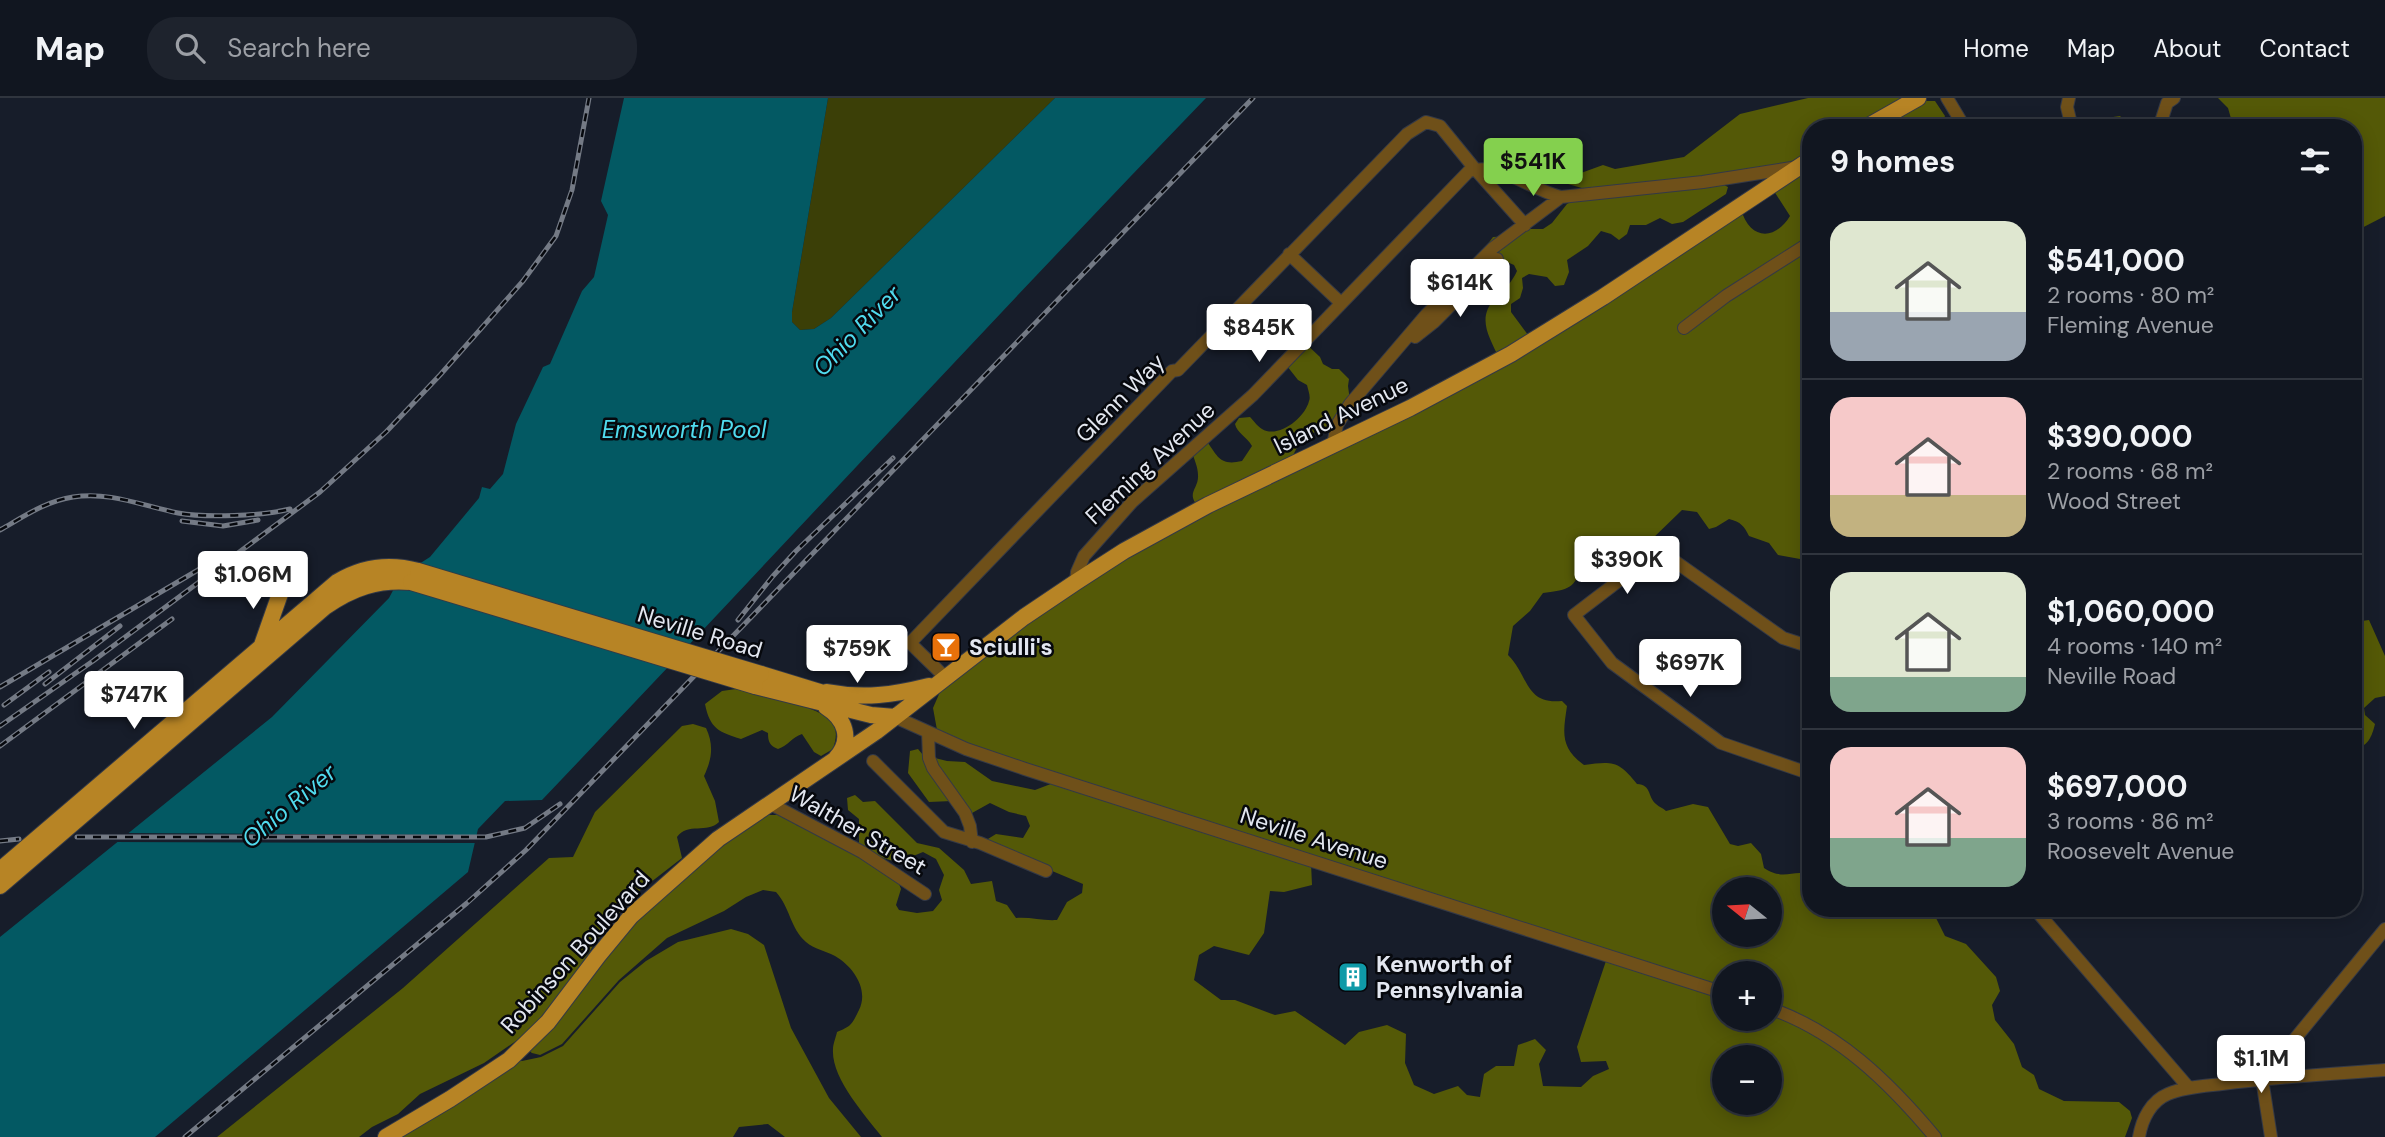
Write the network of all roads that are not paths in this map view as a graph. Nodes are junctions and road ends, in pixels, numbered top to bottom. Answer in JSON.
{"nodes":[{"id":1,"x":1918,"y":98,"type":"edge"},
{"id":2,"x":1947,"y":98,"type":"edge"},
{"id":3,"x":2069,"y":98,"type":"edge"},
{"id":4,"x":2172,"y":99,"type":"edge"},
{"id":5,"x":1881,"y":119,"type":"edge"},
{"id":6,"x":1960,"y":119,"type":"edge"},
{"id":7,"x":2070,"y":119,"type":"edge"},
{"id":8,"x":2163,"y":119,"type":"edge"},
{"id":9,"x":1802,"y":164,"type":"edge"},
{"id":10,"x":1802,"y":165,"type":"edge"},
{"id":11,"x":1475,"y":169,"type":"junction"},
{"id":12,"x":1561,"y":197,"type":"junction"},
{"id":13,"x":1525,"y":225,"type":"junction"},
{"id":14,"x":1802,"y":248,"type":"edge"},
{"id":15,"x":1289,"y":254,"type":"junction"},
{"id":16,"x":1497,"y":259,"type":"dead end"},
{"id":17,"x":1341,"y":303,"type":"junction"},
{"id":18,"x":1684,"y":328,"type":"dead end"},
{"id":19,"x":1398,"y":350,"type":"junction"},
{"id":20,"x":1333,"y":445,"type":"junction"},
{"id":21,"x":414,"y":577,"type":"junction"},
{"id":22,"x":1076,"y":582,"type":"junction"},
{"id":23,"x":281,"y":592,"type":"dead end"},
{"id":24,"x":1802,"y":644,"type":"edge"},
{"id":25,"x":262,"y":645,"type":"junction"},
{"id":26,"x":942,"y":680,"type":"junction"},
{"id":27,"x":811,"y":694,"type":"junction"},
{"id":28,"x":895,"y":717,"type":"junction"},
{"id":29,"x":928,"y":732,"type":"junction"},
{"id":30,"x":873,"y":761,"type":"dead end"},
{"id":31,"x":830,"y":765,"type":"junction"},
{"id":32,"x":1802,"y":771,"type":"edge"},
{"id":33,"x":769,"y":803,"type":"junction"},
{"id":34,"x":972,"y":842,"type":"junction"},
{"id":35,"x":0,"y":870,"type":"edge"},
{"id":36,"x":1046,"y":871,"type":"dead end"},
{"id":37,"x":0,"y":886,"type":"edge"},
{"id":38,"x":925,"y":894,"type":"dead end"},
{"id":39,"x":2042,"y":917,"type":"edge"},
{"id":40,"x":2385,"y":929,"type":"edge"},
{"id":41,"x":1712,"y":989,"type":"edge"},
{"id":42,"x":1782,"y":1014,"type":"edge"},
{"id":43,"x":2385,"y":1070,"type":"edge"},
{"id":44,"x":2262,"y":1079,"type":"junction"},
{"id":45,"x":2189,"y":1088,"type":"junction"},
{"id":46,"x":386,"y":1137,"type":"edge"},
{"id":47,"x":1935,"y":1137,"type":"edge"},
{"id":48,"x":2139,"y":1137,"type":"edge"},
{"id":49,"x":2271,"y":1137,"type":"edge"}],
"edges":[{"from":1,"to":5,"type":"main road"},
{"from":2,"to":6,"type":"street"},
{"from":3,"to":7,"type":"street"},
{"from":4,"to":8,"type":"street"},
{"from":9,"to":12,"type":"street"},
{"from":10,"to":20,"type":"main road","name":"Island Avenue"},
{"from":11,"to":12,"type":"street"},
{"from":11,"to":13,"type":"street"},
{"from":11,"to":15,"type":"street","name":"Glenn Way"},
{"from":11,"to":17,"type":"street","name":"Fleming Avenue"},
{"from":12,"to":13,"type":"street"},
{"from":13,"to":19,"type":"street"},
{"from":14,"to":18,"type":"street"},
{"from":15,"to":17,"type":"street"},
{"from":15,"to":26,"type":"street","name":"Glenn Way"},
{"from":16,"to":19,"type":"street"},
{"from":17,"to":22,"type":"street","name":"Fleming Avenue"},
{"from":19,"to":20,"type":"street"},
{"from":20,"to":22,"type":"main road","name":"Island Avenue"},
{"from":21,"to":25,"type":"main road","name":"Neville Road"},
{"from":21,"to":27,"type":"main road","name":"Neville Road","bridge":true},
{"from":21,"to":37,"type":"main road","name":"Neville Road"},
{"from":22,"to":26,"type":"main road","name":"Island Avenue"},
{"from":23,"to":25,"type":"main road"},
{"from":24,"to":32,"type":"street"},
{"from":25,"to":35,"type":"main road","name":"Neville Road"},
{"from":26,"to":27,"type":"main road"},
{"from":26,"to":28,"type":"main road","name":"Island Avenue"},
{"from":27,"to":28,"type":"main road","name":"Neville Road"},
{"from":27,"to":31,"type":"main road"},
{"from":28,"to":29,"type":"street","name":"Neville Avenue"},
{"from":28,"to":31,"type":"main road","name":"Robinson Boulevard"},
{"from":29,"to":34,"type":"street"},
{"from":29,"to":41,"type":"street","name":"Neville Avenue"},
{"from":30,"to":34,"type":"street"},
{"from":31,"to":33,"type":"main road","name":"Robinson Boulevard"},
{"from":33,"to":38,"type":"street","name":"Walther Street"},
{"from":33,"to":46,"type":"main road","name":"Robinson Boulevard"},
{"from":34,"to":36,"type":"street"},
{"from":39,"to":45,"type":"street"},
{"from":40,"to":44,"type":"street"},
{"from":42,"to":47,"type":"street"},
{"from":43,"to":44,"type":"street"},
{"from":44,"to":45,"type":"street"},
{"from":44,"to":49,"type":"street"},
{"from":45,"to":48,"type":"street"}]}
